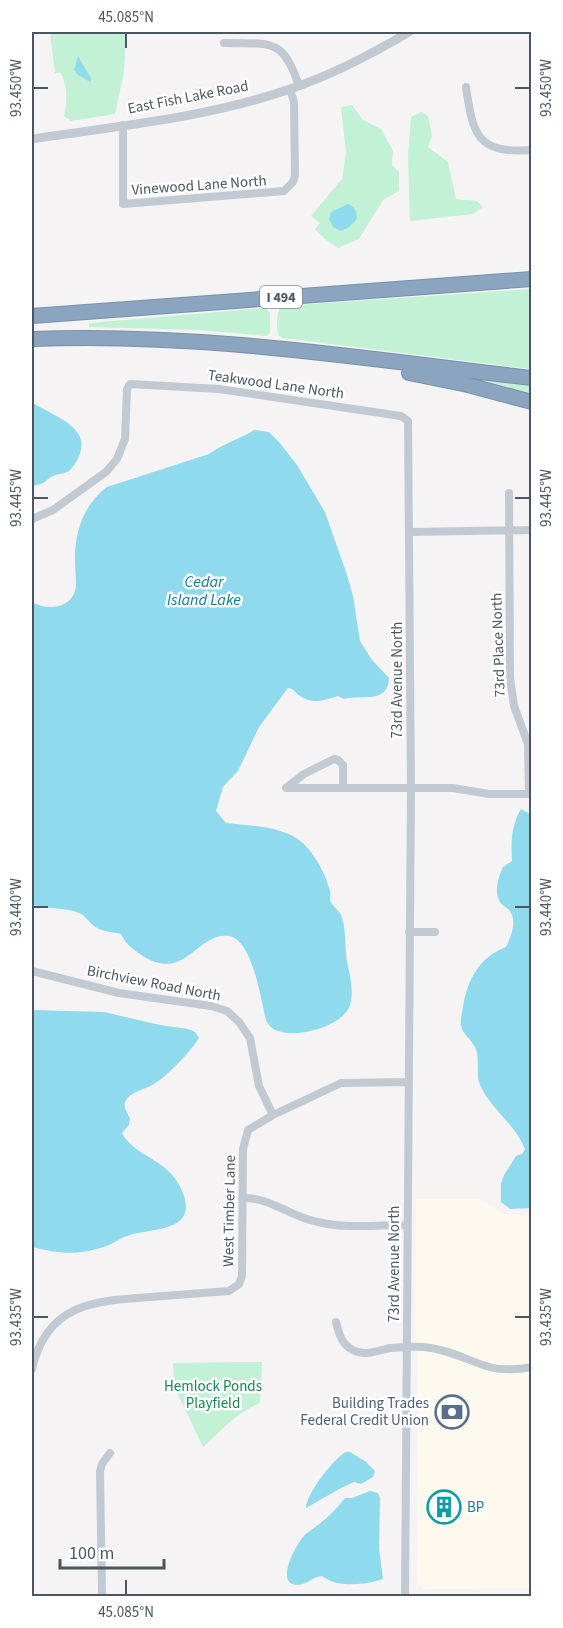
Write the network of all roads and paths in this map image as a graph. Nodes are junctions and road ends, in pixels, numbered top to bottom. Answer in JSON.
{"nodes":[{"id":1,"x":409,"y":32,"type":"edge"},
{"id":2,"x":224,"y":43,"type":"dead end"},
{"id":3,"x":466,"y":87,"type":"dead end"},
{"id":4,"x":295,"y":88,"type":"junction"},
{"id":5,"x":123,"y":125,"type":"junction"},
{"id":6,"x":32,"y":139,"type":"edge"},
{"id":7,"x":531,"y":150,"type":"edge"},
{"id":8,"x":531,"y":279,"type":"edge"},
{"id":9,"x":32,"y":316,"type":"edge"},
{"id":10,"x":32,"y":339,"type":"edge"},
{"id":11,"x":316,"y":354,"type":"junction"},
{"id":12,"x":531,"y":378,"type":"edge"},
{"id":13,"x":531,"y":402,"type":"edge"},
{"id":14,"x":409,"y":428,"type":"joint"},
{"id":15,"x":508,"y":493,"type":"dead end"},
{"id":16,"x":32,"y":519,"type":"edge"},
{"id":17,"x":531,"y":530,"type":"edge"},
{"id":18,"x":509,"y":531,"type":"junction"},
{"id":19,"x":410,"y":532,"type":"junction"},
{"id":20,"x":343,"y":788,"type":"junction"},
{"id":21,"x":411,"y":789,"type":"junction"},
{"id":22,"x":530,"y":794,"type":"edge"},
{"id":23,"x":410,"y":932,"type":"junction"},
{"id":24,"x":435,"y":932,"type":"dead end"},
{"id":25,"x":32,"y":971,"type":"edge"},
{"id":26,"x":408,"y":1082,"type":"junction"},
{"id":27,"x":273,"y":1115,"type":"junction"},
{"id":28,"x":242,"y":1198,"type":"junction"},
{"id":29,"x":407,"y":1225,"type":"junction"},
{"id":30,"x":336,"y":1322,"type":"dead end"},
{"id":31,"x":407,"y":1347,"type":"junction"},
{"id":32,"x":531,"y":1367,"type":"edge"},
{"id":33,"x":32,"y":1369,"type":"edge"},
{"id":34,"x":110,"y":1453,"type":"dead end"},
{"id":35,"x":102,"y":1596,"type":"edge"},
{"id":36,"x":405,"y":1596,"type":"edge"}],
"edges":[{"from":1,"to":4,"type":"street","name":"East Fish Lake Road"},
{"from":2,"to":4,"type":"street"},
{"from":3,"to":7,"type":"street"},
{"from":4,"to":5,"type":"street","name":"East Fish Lake Road"},
{"from":4,"to":5,"type":"street","name":"Vinewood Lane North"},
{"from":5,"to":6,"type":"street","name":"East Fish Lake Road"},
{"from":8,"to":9,"type":"highway","number":"I 494"},
{"from":10,"to":11,"type":"highway"},
{"from":11,"to":12,"type":"highway"},
{"from":11,"to":13,"type":"highway"},
{"from":14,"to":16,"type":"street","name":"Teakwood Lane North"},
{"from":14,"to":19,"type":"street","name":"73rd Avenue North"},
{"from":15,"to":18,"type":"street","name":"73rd Place North"},
{"from":17,"to":18,"type":"street"},
{"from":18,"to":19,"type":"street"},
{"from":18,"to":22,"type":"street","name":"73rd Place North"},
{"from":19,"to":21,"type":"street","name":"73rd Avenue North"},
{"from":20,"to":20,"type":"street"},
{"from":20,"to":21,"type":"street"},
{"from":21,"to":22,"type":"street"},
{"from":21,"to":23,"type":"street","name":"73rd Avenue North"},
{"from":23,"to":24,"type":"street"},
{"from":23,"to":26,"type":"street","name":"73rd Avenue North"},
{"from":25,"to":27,"type":"street","name":"Birchview Road North"},
{"from":26,"to":27,"type":"street","name":"West Timber Lane"},
{"from":26,"to":29,"type":"street","name":"73rd Avenue North"},
{"from":27,"to":28,"type":"street","name":"West Timber Lane"},
{"from":28,"to":29,"type":"street"},
{"from":28,"to":33,"type":"street","name":"West Timber Lane"},
{"from":29,"to":31,"type":"street","name":"73rd Avenue North"},
{"from":30,"to":31,"type":"street"},
{"from":31,"to":32,"type":"street"},
{"from":31,"to":36,"type":"street","name":"73rd Avenue North"},
{"from":34,"to":35,"type":"street"}]}
